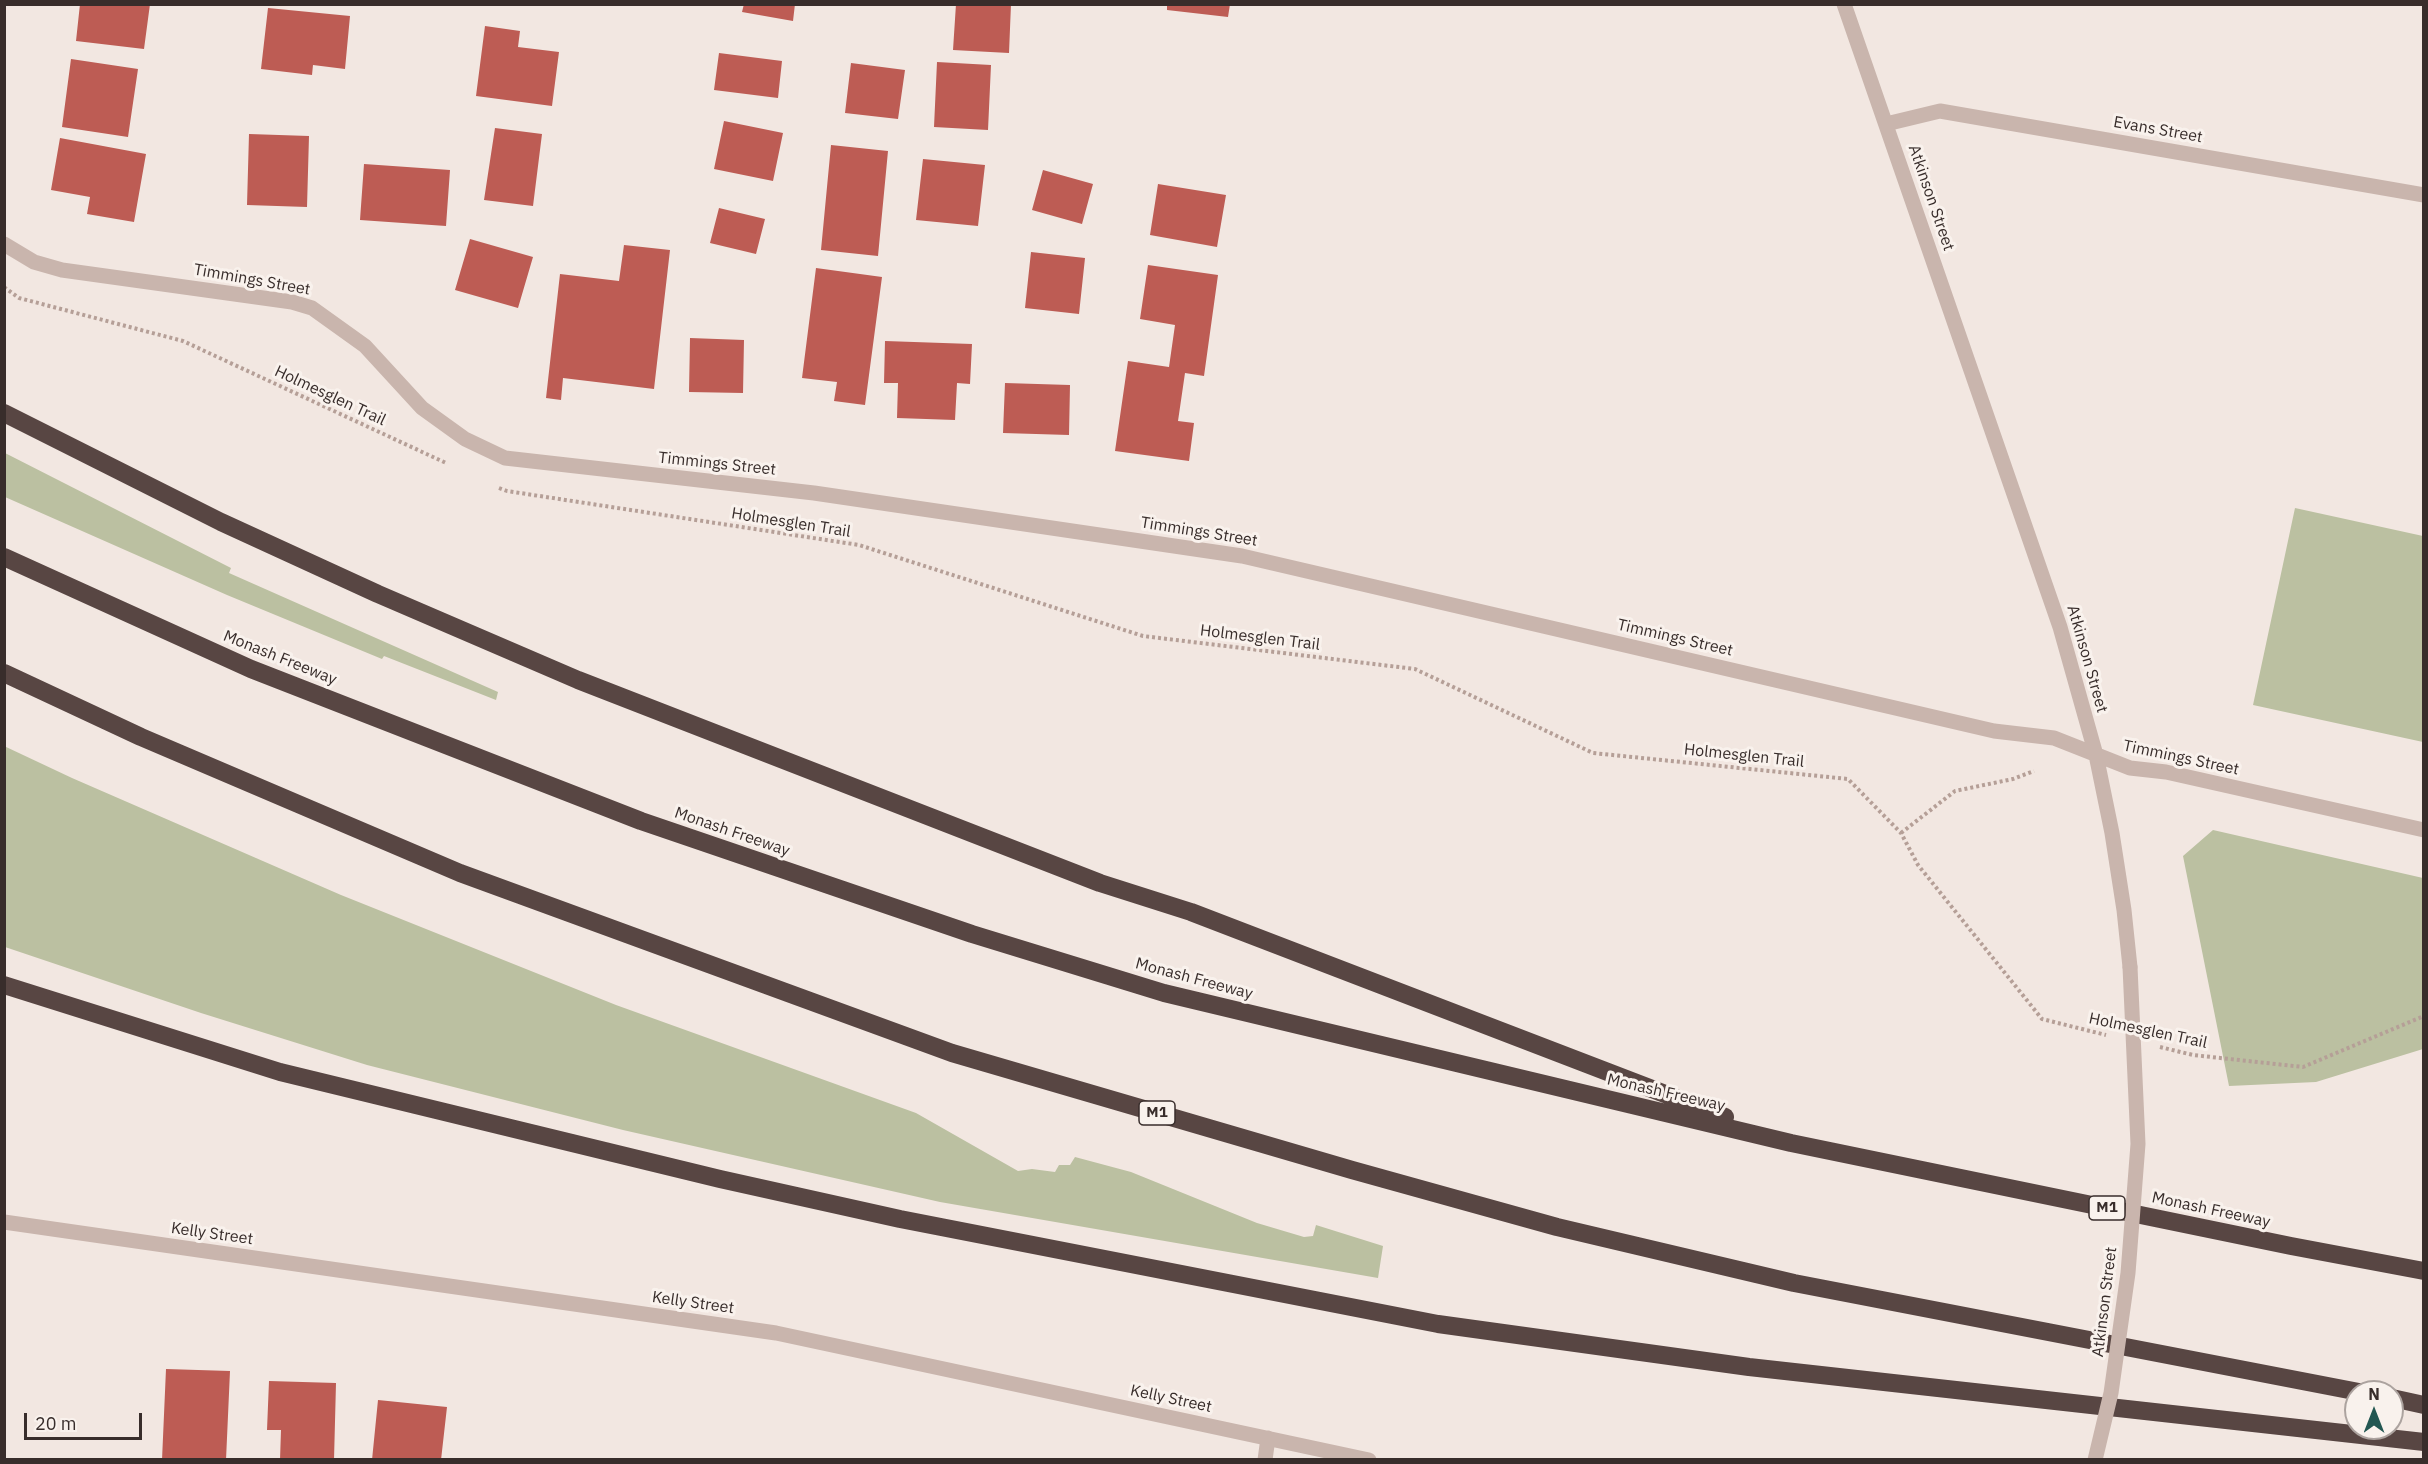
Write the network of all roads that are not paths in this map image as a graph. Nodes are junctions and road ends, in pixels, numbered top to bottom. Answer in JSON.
{"nodes":[{"id":1,"x":1844,"y":4,"type":"edge"},
{"id":2,"x":1886,"y":124,"type":"junction"},
{"id":3,"x":2424,"y":195,"type":"edge"},
{"id":4,"x":4,"y":244,"type":"edge"},
{"id":5,"x":4,"y":413,"type":"edge"},
{"id":6,"x":4,"y":558,"type":"edge"},
{"id":7,"x":4,"y":673,"type":"edge"},
{"id":8,"x":2096,"y":755,"type":"junction"},
{"id":9,"x":2424,"y":830,"type":"edge"},
{"id":10,"x":4,"y":985,"type":"edge"},
{"id":11,"x":1791,"y":1143,"type":"junction"},
{"id":12,"x":4,"y":1222,"type":"edge"},
{"id":13,"x":2424,"y":1271,"type":"edge"},
{"id":14,"x":2344,"y":1389,"type":"edge"},
{"id":15,"x":2404,"y":1400,"type":"edge"},
{"id":16,"x":2424,"y":1404,"type":"edge"},
{"id":17,"x":1268,"y":1438,"type":"junction"},
{"id":18,"x":2424,"y":1442,"type":"edge"},
{"id":19,"x":1265,"y":1460,"type":"edge"},
{"id":20,"x":1369,"y":1460,"type":"edge"},
{"id":21,"x":2095,"y":1460,"type":"edge"}],
"edges":[{"from":1,"to":2,"type":"street","name":"Atkinson Street"},
{"from":2,"to":3,"type":"street","name":"Evans Street"},
{"from":2,"to":8,"type":"street","name":"Atkinson Street"},
{"from":4,"to":8,"type":"street","name":"Timmings Street"},
{"from":5,"to":11,"type":"highway"},
{"from":6,"to":11,"type":"highway","name":"Monash Freeway","number":"M1"},
{"from":7,"to":14,"type":"highway","number":"M1"},
{"from":8,"to":9,"type":"street","name":"Timmings Street"},
{"from":8,"to":21,"type":"street","name":"Atkinson Street","bridge":true},
{"from":10,"to":18,"type":"highway"},
{"from":11,"to":13,"type":"highway","name":"Monash Freeway","number":"M1"},
{"from":12,"to":17,"type":"street","name":"Kelly Street"},
{"from":15,"to":16,"type":"highway"},
{"from":17,"to":19,"type":"street"},
{"from":17,"to":20,"type":"street","name":"Kelly Street"}]}
